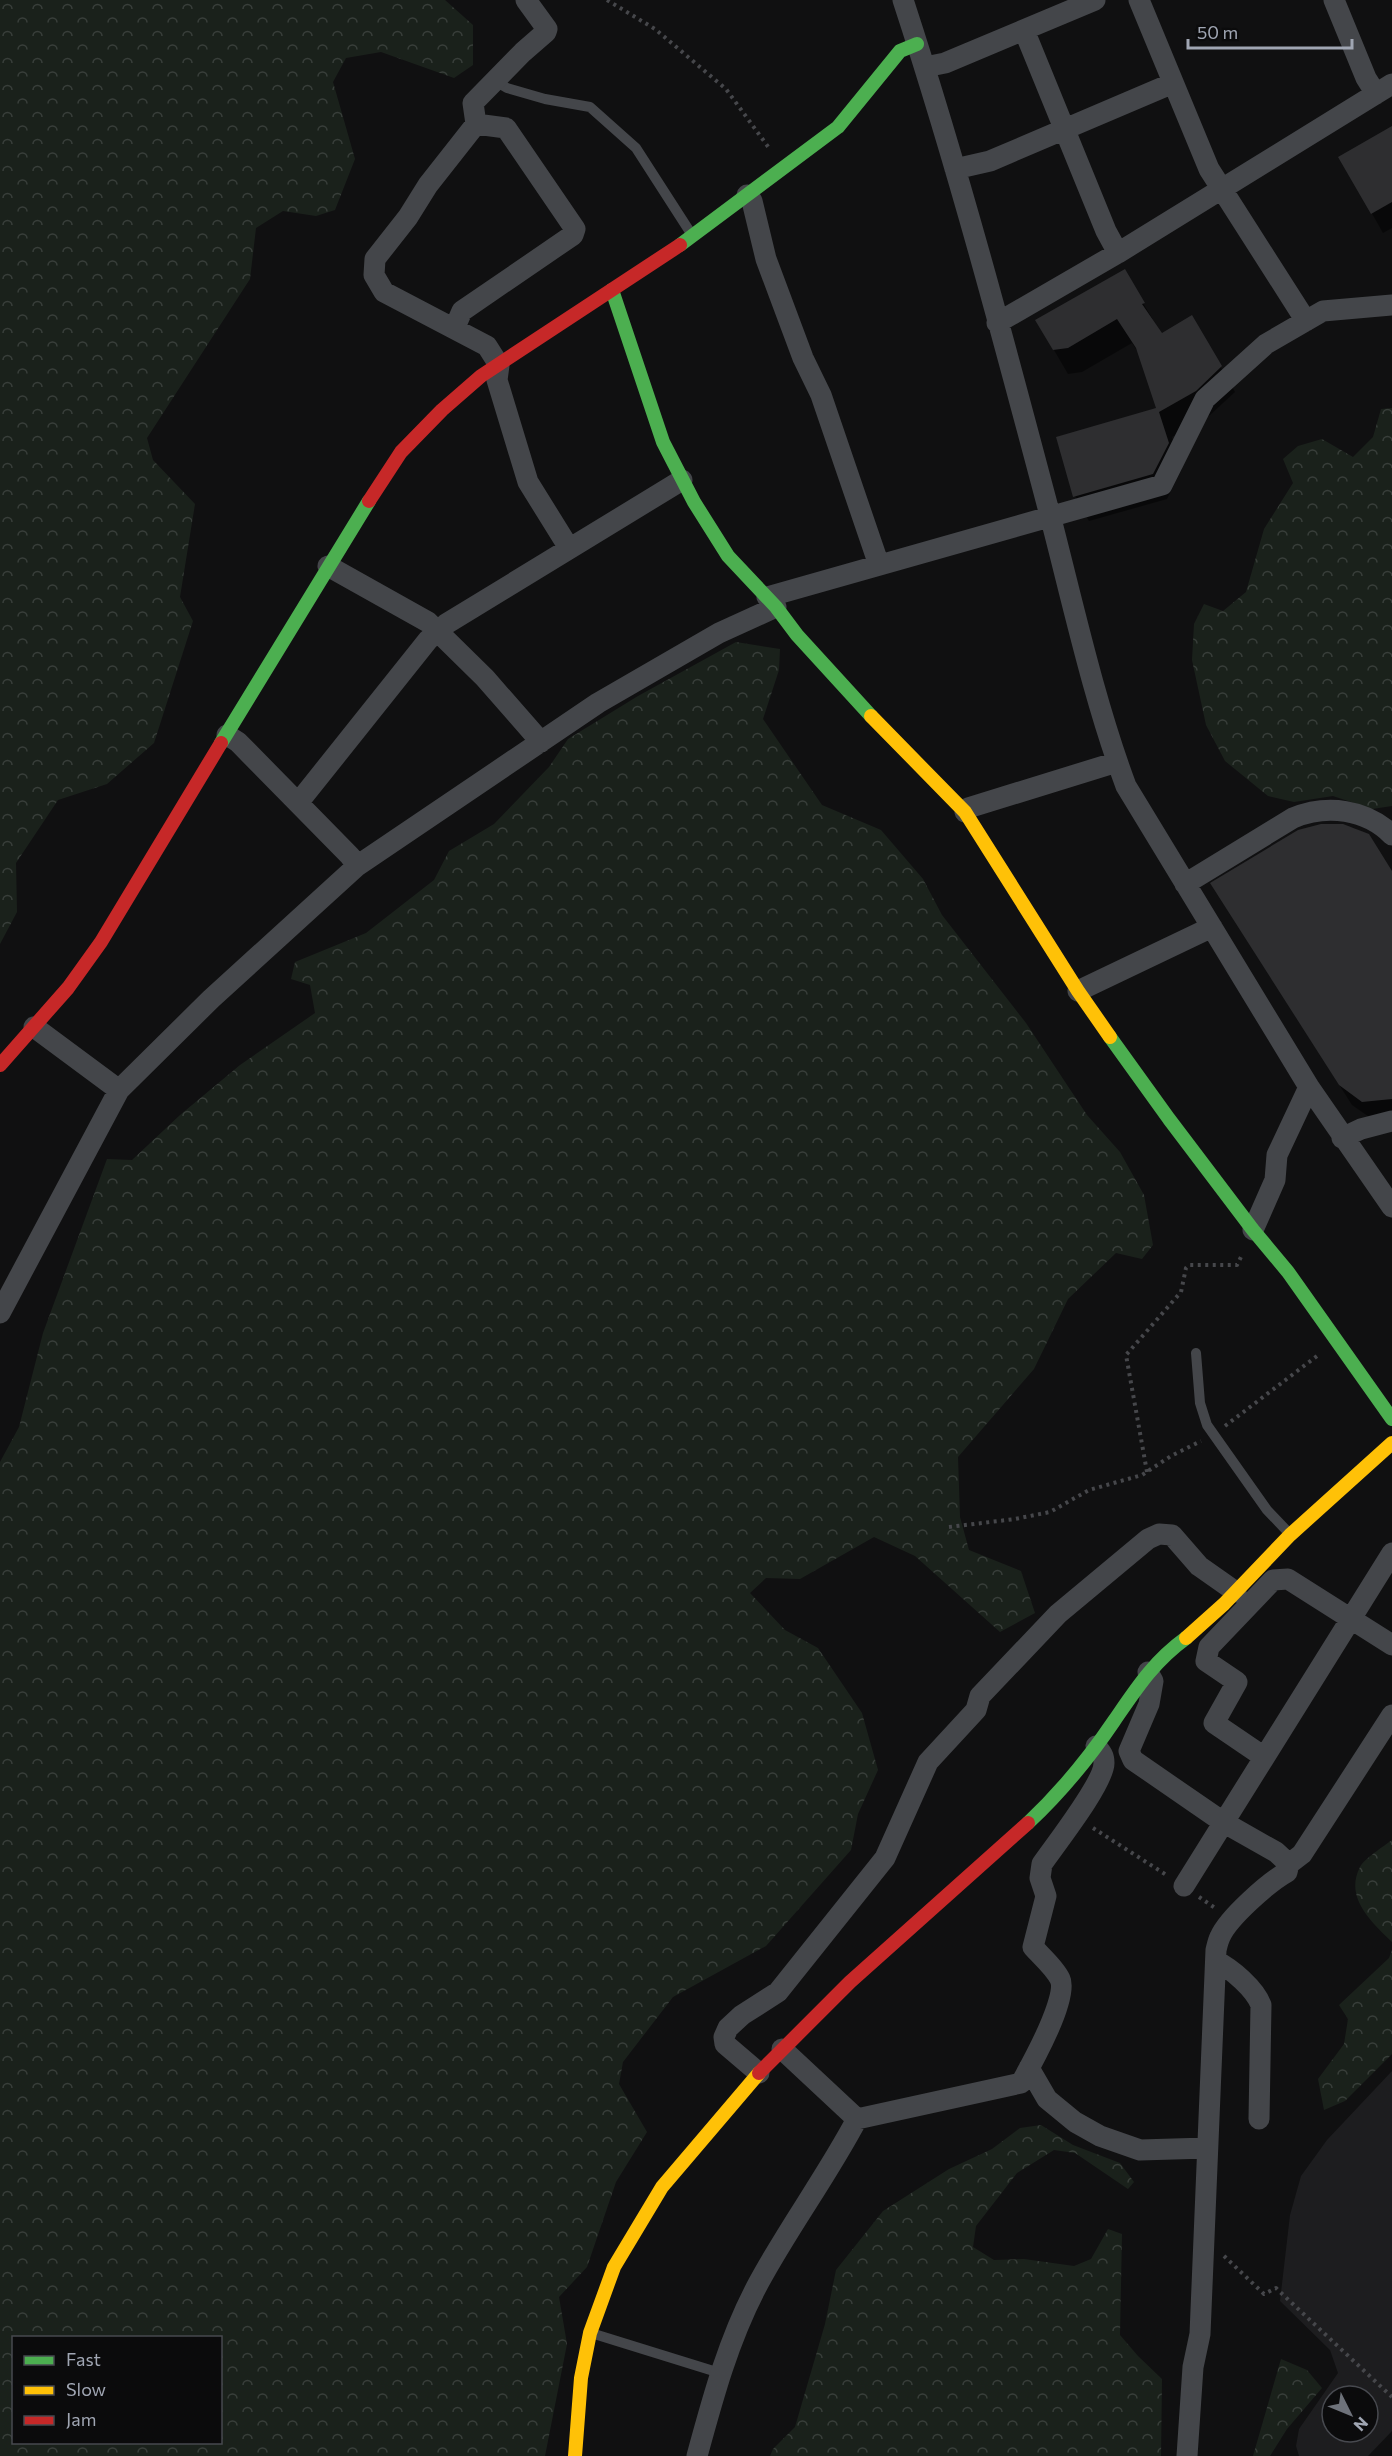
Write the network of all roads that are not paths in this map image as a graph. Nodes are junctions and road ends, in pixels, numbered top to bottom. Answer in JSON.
{"nodes":[{"id":1,"x":525,"y":0,"type":"edge"},
{"id":2,"x":903,"y":0,"type":"edge"},
{"id":3,"x":1095,"y":0,"type":"edge"},
{"id":4,"x":1139,"y":0,"type":"edge"},
{"id":5,"x":1334,"y":0,"type":"edge"},
{"id":6,"x":1024,"y":30,"type":"junction"},
{"id":7,"x":917,"y":44,"type":"junction"},
{"id":8,"x":925,"y":68,"type":"junction"},
{"id":9,"x":495,"y":81,"type":"junction"},
{"id":10,"x":1173,"y":83,"type":"junction"},
{"id":11,"x":1384,"y":89,"type":"edge"},
{"id":12,"x":476,"y":124,"type":"junction"},
{"id":13,"x":1064,"y":130,"type":"junction"},
{"id":14,"x":955,"y":169,"type":"junction"},
{"id":15,"x":1221,"y":189,"type":"junction"},
{"id":16,"x":747,"y":195,"type":"junction"},
{"id":17,"x":692,"y":236,"type":"junction"},
{"id":18,"x":1118,"y":253,"type":"junction"},
{"id":19,"x":612,"y":290,"type":"junction"},
{"id":20,"x":1392,"y":305,"type":"edge"},
{"id":21,"x":1306,"y":321,"type":"junction"},
{"id":22,"x":997,"y":323,"type":"junction"},
{"id":23,"x":455,"y":327,"type":"junction"},
{"id":24,"x":499,"y":364,"type":"junction"},
{"id":25,"x":682,"y":480,"type":"junction"},
{"id":26,"x":1050,"y":518,"type":"junction"},
{"id":27,"x":569,"y":548,"type":"junction"},
{"id":28,"x":879,"y":565,"type":"junction"},
{"id":29,"x":328,"y":566,"type":"junction"},
{"id":30,"x":772,"y":602,"type":"junction"},
{"id":31,"x":438,"y":631,"type":"junction"},
{"id":32,"x":227,"y":735,"type":"junction"},
{"id":33,"x":541,"y":742,"type":"junction"},
{"id":34,"x":1117,"y":762,"type":"junction"},
{"id":35,"x":298,"y":803,"type":"junction"},
{"id":36,"x":965,"y":812,"type":"junction"},
{"id":37,"x":1392,"y":835,"type":"edge"},
{"id":38,"x":357,"y":866,"type":"junction"},
{"id":39,"x":1185,"y":884,"type":"junction"},
{"id":40,"x":1212,"y":927,"type":"junction"},
{"id":41,"x":1078,"y":992,"type":"junction"},
{"id":42,"x":34,"y":1027,"type":"junction"},
{"id":43,"x":0,"y":1065,"type":"edge"},
{"id":44,"x":1309,"y":1087,"type":"junction"},
{"id":45,"x":119,"y":1090,"type":"junction"},
{"id":46,"x":1392,"y":1121,"type":"edge"},
{"id":47,"x":1342,"y":1138,"type":"junction"},
{"id":48,"x":1392,"y":1207,"type":"edge"},
{"id":49,"x":1253,"y":1230,"type":"junction"},
{"id":50,"x":0,"y":1313,"type":"edge"},
{"id":51,"x":1196,"y":1353,"type":"dead end"},
{"id":52,"x":1392,"y":1419,"type":"edge"},
{"id":53,"x":1392,"y":1443,"type":"edge"},
{"id":54,"x":1290,"y":1534,"type":"junction"},
{"id":55,"x":1392,"y":1553,"type":"edge"},
{"id":56,"x":1236,"y":1592,"type":"junction"},
{"id":57,"x":1351,"y":1619,"type":"junction"},
{"id":58,"x":1392,"y":1645,"type":"edge"},
{"id":59,"x":1148,"y":1672,"type":"junction"},
{"id":60,"x":1392,"y":1715,"type":"edge"},
{"id":61,"x":1096,"y":1746,"type":"junction"},
{"id":62,"x":1264,"y":1757,"type":"junction"},
{"id":63,"x":1223,"y":1822,"type":"junction"},
{"id":64,"x":1289,"y":1864,"type":"junction"},
{"id":65,"x":1184,"y":1886,"type":"road end"},
{"id":66,"x":1216,"y":1961,"type":"junction"},
{"id":67,"x":782,"y":2049,"type":"junction"},
{"id":68,"x":1029,"y":2068,"type":"junction"},
{"id":69,"x":759,"y":2073,"type":"junction"},
{"id":70,"x":857,"y":2119,"type":"junction"},
{"id":71,"x":1259,"y":2120,"type":"dead end"},
{"id":72,"x":1207,"y":2148,"type":"junction"},
{"id":73,"x":590,"y":2333,"type":"junction"},
{"id":74,"x":720,"y":2373,"type":"junction"},
{"id":75,"x":575,"y":2456,"type":"edge"},
{"id":76,"x":697,"y":2456,"type":"edge"},
{"id":77,"x":1187,"y":2456,"type":"edge"}],
"edges":[{"from":1,"to":9,"type":"street"},
{"from":2,"to":7,"type":"street"},
{"from":3,"to":6,"type":"street"},
{"from":4,"to":10,"type":"street"},
{"from":5,"to":11,"type":"street"},
{"from":6,"to":8,"type":"street"},
{"from":6,"to":13,"type":"street"},
{"from":7,"to":8,"type":"street"},
{"from":7,"to":16,"type":"street"},
{"from":8,"to":14,"type":"street"},
{"from":9,"to":12,"type":"street"},
{"from":9,"to":17,"type":"lane"},
{"from":10,"to":13,"type":"street"},
{"from":10,"to":15,"type":"street"},
{"from":11,"to":15,"type":"street"},
{"from":12,"to":23,"type":"street"},
{"from":12,"to":23,"type":"street"},
{"from":13,"to":14,"type":"street"},
{"from":13,"to":18,"type":"street"},
{"from":14,"to":22,"type":"street"},
{"from":15,"to":18,"type":"street"},
{"from":15,"to":21,"type":"street"},
{"from":16,"to":17,"type":"street"},
{"from":16,"to":28,"type":"street"},
{"from":17,"to":19,"type":"street"},
{"from":18,"to":22,"type":"street"},
{"from":19,"to":24,"type":"street"},
{"from":19,"to":25,"type":"street"},
{"from":20,"to":21,"type":"street"},
{"from":21,"to":26,"type":"street"},
{"from":22,"to":26,"type":"street"},
{"from":23,"to":24,"type":"street"},
{"from":24,"to":27,"type":"street"},
{"from":24,"to":29,"type":"street"},
{"from":25,"to":27,"type":"street"},
{"from":25,"to":30,"type":"street"},
{"from":26,"to":28,"type":"street"},
{"from":26,"to":34,"type":"street"},
{"from":27,"to":31,"type":"street"},
{"from":28,"to":30,"type":"street"},
{"from":29,"to":31,"type":"street"},
{"from":29,"to":32,"type":"street"},
{"from":30,"to":33,"type":"street"},
{"from":30,"to":36,"type":"street"},
{"from":31,"to":33,"type":"street"},
{"from":31,"to":35,"type":"street"},
{"from":32,"to":35,"type":"street"},
{"from":32,"to":42,"type":"street"},
{"from":33,"to":38,"type":"street"},
{"from":34,"to":36,"type":"street"},
{"from":34,"to":39,"type":"street"},
{"from":35,"to":38,"type":"street"},
{"from":36,"to":41,"type":"street"},
{"from":37,"to":39,"type":"street"},
{"from":38,"to":45,"type":"street"},
{"from":39,"to":40,"type":"street"},
{"from":40,"to":41,"type":"street"},
{"from":40,"to":44,"type":"street"},
{"from":41,"to":49,"type":"street"},
{"from":42,"to":43,"type":"street"},
{"from":42,"to":45,"type":"street"},
{"from":44,"to":47,"type":"street"},
{"from":44,"to":49,"type":"street"},
{"from":45,"to":50,"type":"street"},
{"from":46,"to":47,"type":"street"},
{"from":47,"to":48,"type":"street"},
{"from":49,"to":52,"type":"street"},
{"from":51,"to":54,"type":"lane"},
{"from":53,"to":54,"type":"street"},
{"from":54,"to":56,"type":"street"},
{"from":55,"to":57,"type":"street"},
{"from":56,"to":59,"type":"street"},
{"from":56,"to":69,"type":"street"},
{"from":57,"to":58,"type":"street"},
{"from":57,"to":62,"type":"street"},
{"from":57,"to":62,"type":"street"},
{"from":59,"to":61,"type":"street"},
{"from":59,"to":63,"type":"street"},
{"from":60,"to":64,"type":"street"},
{"from":61,"to":67,"type":"street"},
{"from":61,"to":68,"type":"street"},
{"from":62,"to":63,"type":"street"},
{"from":63,"to":64,"type":"street"},
{"from":63,"to":65,"type":"street"},
{"from":64,"to":66,"type":"street"},
{"from":66,"to":71,"type":"street"},
{"from":66,"to":72,"type":"street"},
{"from":67,"to":69,"type":"street"},
{"from":67,"to":70,"type":"street"},
{"from":68,"to":70,"type":"street"},
{"from":68,"to":72,"type":"street"},
{"from":69,"to":73,"type":"street"},
{"from":70,"to":74,"type":"street"},
{"from":72,"to":77,"type":"street"},
{"from":73,"to":74,"type":"lane"},
{"from":73,"to":75,"type":"street"},
{"from":74,"to":76,"type":"street"}]}
